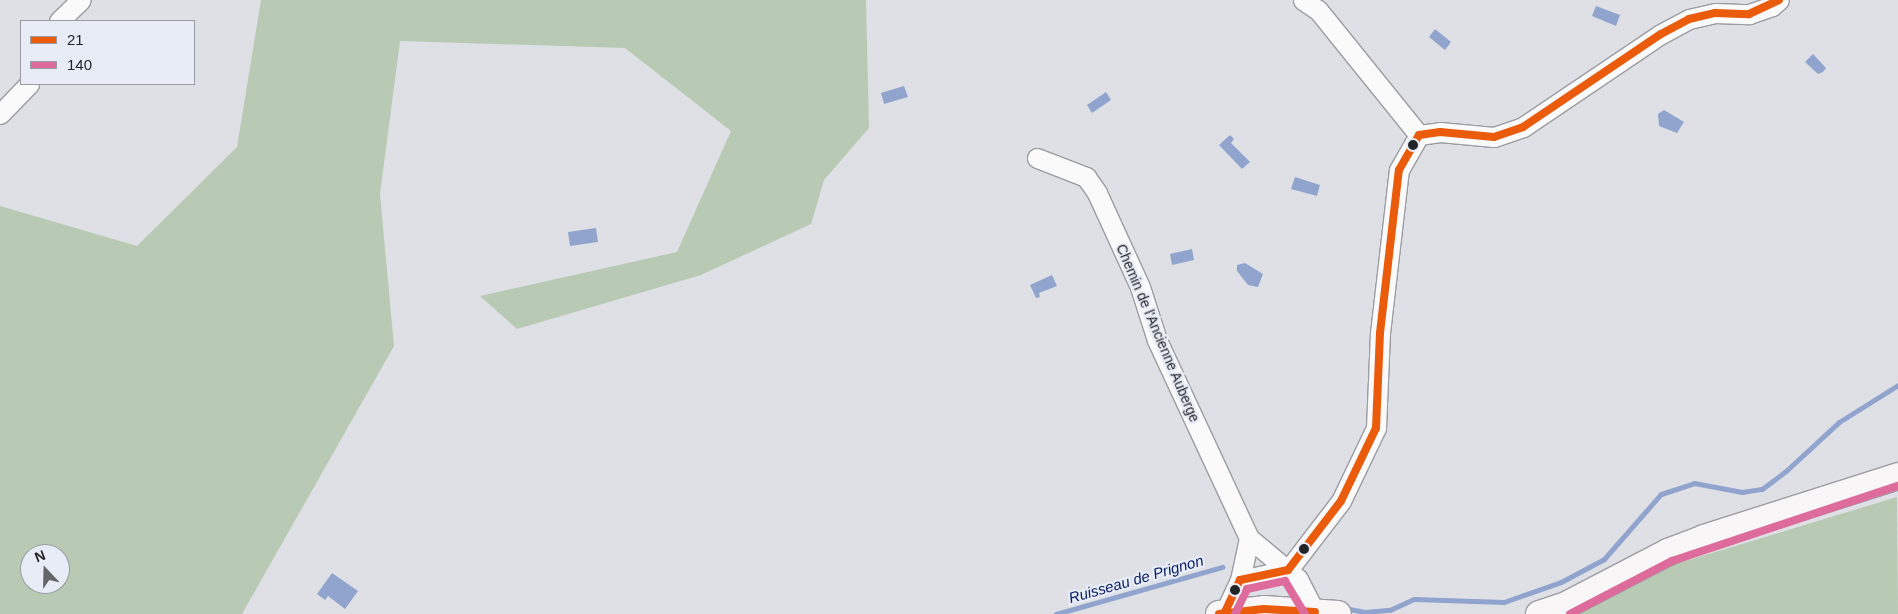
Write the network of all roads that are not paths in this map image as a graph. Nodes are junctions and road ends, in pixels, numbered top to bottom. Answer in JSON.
{"nodes":[{"id":1,"x":81,"y":0,"type":"edge"},
{"id":2,"x":1303,"y":0,"type":"edge"},
{"id":3,"x":1779,"y":0,"type":"edge"},
{"id":4,"x":60,"y":20,"type":"edge"},
{"id":5,"x":28,"y":85,"type":"edge"},
{"id":6,"x":0,"y":114,"type":"edge"},
{"id":7,"x":1419,"y":135,"type":"junction"},
{"id":8,"x":1037,"y":158,"type":"dead end"},
{"id":9,"x":1898,"y":476,"type":"edge"},
{"id":10,"x":1249,"y":538,"type":"junction"},
{"id":11,"x":1288,"y":570,"type":"junction"},
{"id":12,"x":1240,"y":580,"type":"junction"},
{"id":13,"x":1222,"y":613,"type":"edge"},
{"id":14,"x":1326,"y":613,"type":"edge"},
{"id":15,"x":1538,"y":614,"type":"edge"}],
"edges":[{"from":1,"to":4,"type":"street"},
{"from":2,"to":7,"type":"street"},
{"from":3,"to":7,"type":"street"},
{"from":5,"to":6,"type":"street"},
{"from":7,"to":11,"type":"street"},
{"from":8,"to":10,"type":"street","name":"Chemin de l'Ancienne Auberge"},
{"from":9,"to":15,"type":"main road"},
{"from":10,"to":11,"type":"street","name":"Chemin de l'Ancienne Auberge"},
{"from":10,"to":12,"type":"street"},
{"from":11,"to":12,"type":"street"},
{"from":11,"to":14,"type":"street","name":"Chemin de l'Ancienne Auberge"},
{"from":12,"to":13,"type":"street"},
{"from":13,"to":14,"type":"main road"}]}
